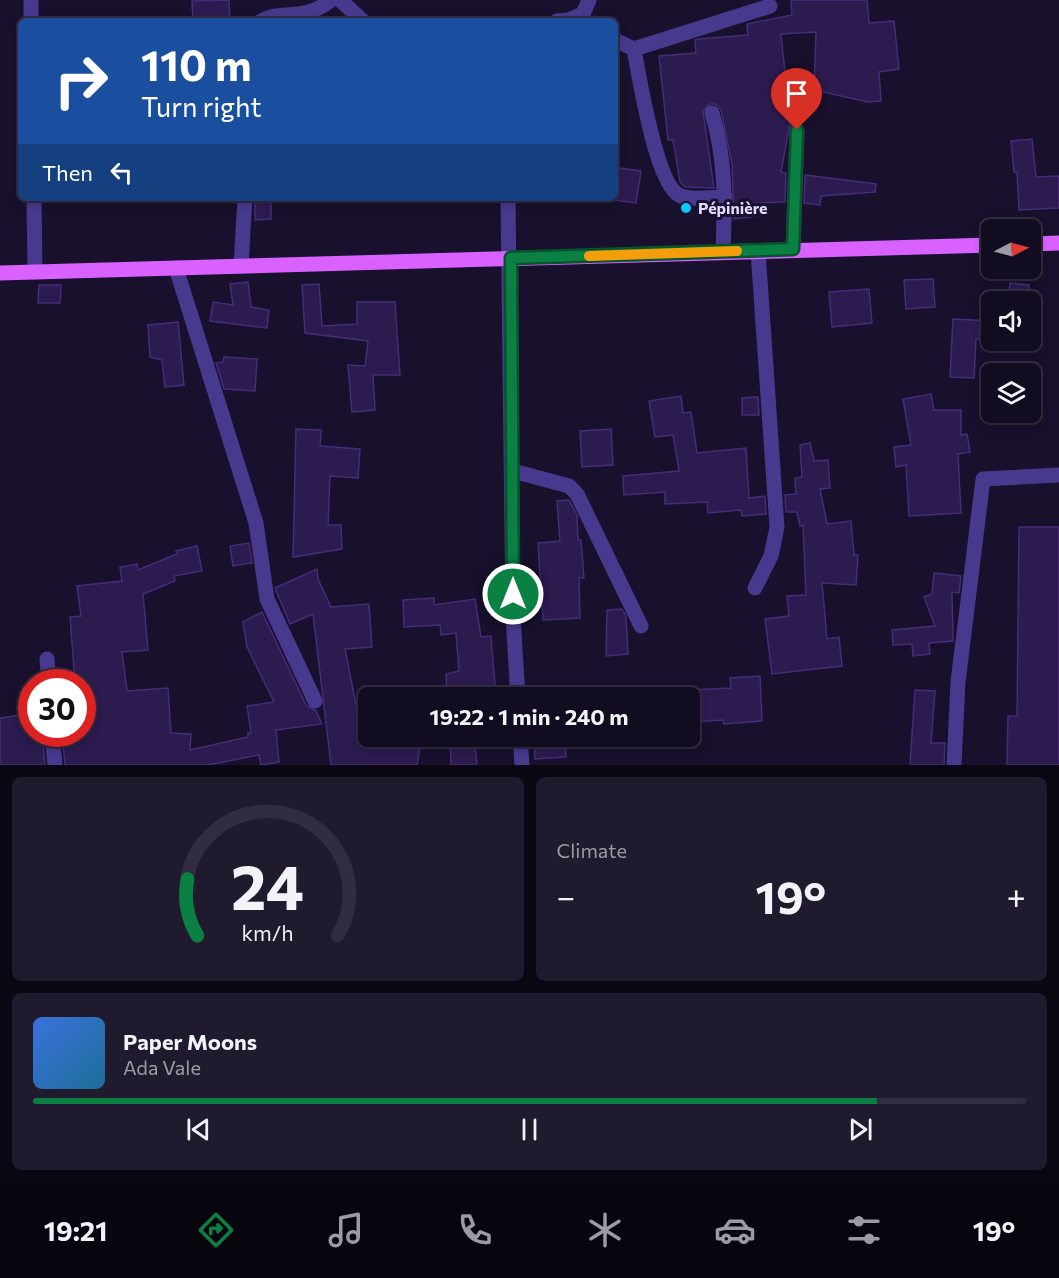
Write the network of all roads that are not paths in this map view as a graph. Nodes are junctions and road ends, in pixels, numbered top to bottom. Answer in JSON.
{"nodes":[{"id":1,"x":31,"y":0,"type":"edge"},
{"id":2,"x":331,"y":0,"type":"edge"},
{"id":3,"x":340,"y":0,"type":"edge"},
{"id":4,"x":589,"y":0,"type":"edge"},
{"id":5,"x":770,"y":6,"type":"dead end"},
{"id":6,"x":32,"y":18,"type":"edge"},
{"id":7,"x":283,"y":18,"type":"edge"},
{"id":8,"x":360,"y":18,"type":"edge"},
{"id":9,"x":573,"y":18,"type":"edge"},
{"id":10,"x":618,"y":41,"type":"edge"},
{"id":11,"x":634,"y":49,"type":"junction"},
{"id":12,"x":712,"y":112,"type":"dead end"},
{"id":13,"x":797,"y":130,"type":"dead end"},
{"id":14,"x":725,"y":197,"type":"junction"},
{"id":15,"x":34,"y":201,"type":"edge"},
{"id":16,"x":244,"y":201,"type":"edge"},
{"id":17,"x":508,"y":201,"type":"edge"},
{"id":18,"x":1059,"y":243,"type":"edge"},
{"id":19,"x":1041,"y":244,"type":"edge"},
{"id":20,"x":981,"y":245,"type":"edge"},
{"id":21,"x":793,"y":249,"type":"junction"},
{"id":22,"x":758,"y":250,"type":"junction"},
{"id":23,"x":723,"y":251,"type":"junction"},
{"id":24,"x":511,"y":258,"type":"junction"},
{"id":25,"x":241,"y":266,"type":"junction"},
{"id":26,"x":176,"y":268,"type":"junction"},
{"id":27,"x":35,"y":272,"type":"junction"},
{"id":28,"x":0,"y":273,"type":"edge"},
{"id":29,"x":513,"y":471,"type":"junction"},
{"id":30,"x":1059,"y":475,"type":"edge"},
{"id":31,"x":755,"y":588,"type":"dead end"},
{"id":32,"x":641,"y":626,"type":"dead end"},
{"id":33,"x":47,"y":659,"type":"dead end"},
{"id":34,"x":48,"y":669,"type":"edge"},
{"id":35,"x":517,"y":687,"type":"edge"},
{"id":36,"x":315,"y":701,"type":"dead end"},
{"id":37,"x":53,"y":747,"type":"edge"},
{"id":38,"x":521,"y":747,"type":"edge"},
{"id":39,"x":55,"y":765,"type":"edge"},
{"id":40,"x":522,"y":765,"type":"edge"},
{"id":41,"x":954,"y":765,"type":"edge"}],
"edges":[{"from":1,"to":6,"type":"street"},
{"from":2,"to":7,"type":"street"},
{"from":3,"to":8,"type":"street"},
{"from":4,"to":9,"type":"street"},
{"from":5,"to":11,"type":"street"},
{"from":10,"to":11,"type":"street"},
{"from":11,"to":14,"type":"street"},
{"from":12,"to":14,"type":"street"},
{"from":13,"to":21,"type":"street"},
{"from":14,"to":23,"type":"street"},
{"from":15,"to":27,"type":"street"},
{"from":16,"to":25,"type":"street"},
{"from":17,"to":24,"type":"street"},
{"from":18,"to":19,"type":"main road"},
{"from":20,"to":21,"type":"main road"},
{"from":21,"to":22,"type":"main road"},
{"from":22,"to":23,"type":"main road"},
{"from":22,"to":31,"type":"street"},
{"from":23,"to":24,"type":"main road"},
{"from":24,"to":25,"type":"main road"},
{"from":24,"to":29,"type":"street"},
{"from":25,"to":26,"type":"main road"},
{"from":26,"to":27,"type":"main road"},
{"from":26,"to":36,"type":"street"},
{"from":27,"to":28,"type":"main road"},
{"from":29,"to":32,"type":"street"},
{"from":29,"to":35,"type":"street"},
{"from":30,"to":41,"type":"street"},
{"from":33,"to":34,"type":"street"},
{"from":37,"to":39,"type":"street"},
{"from":38,"to":40,"type":"street"}]}
